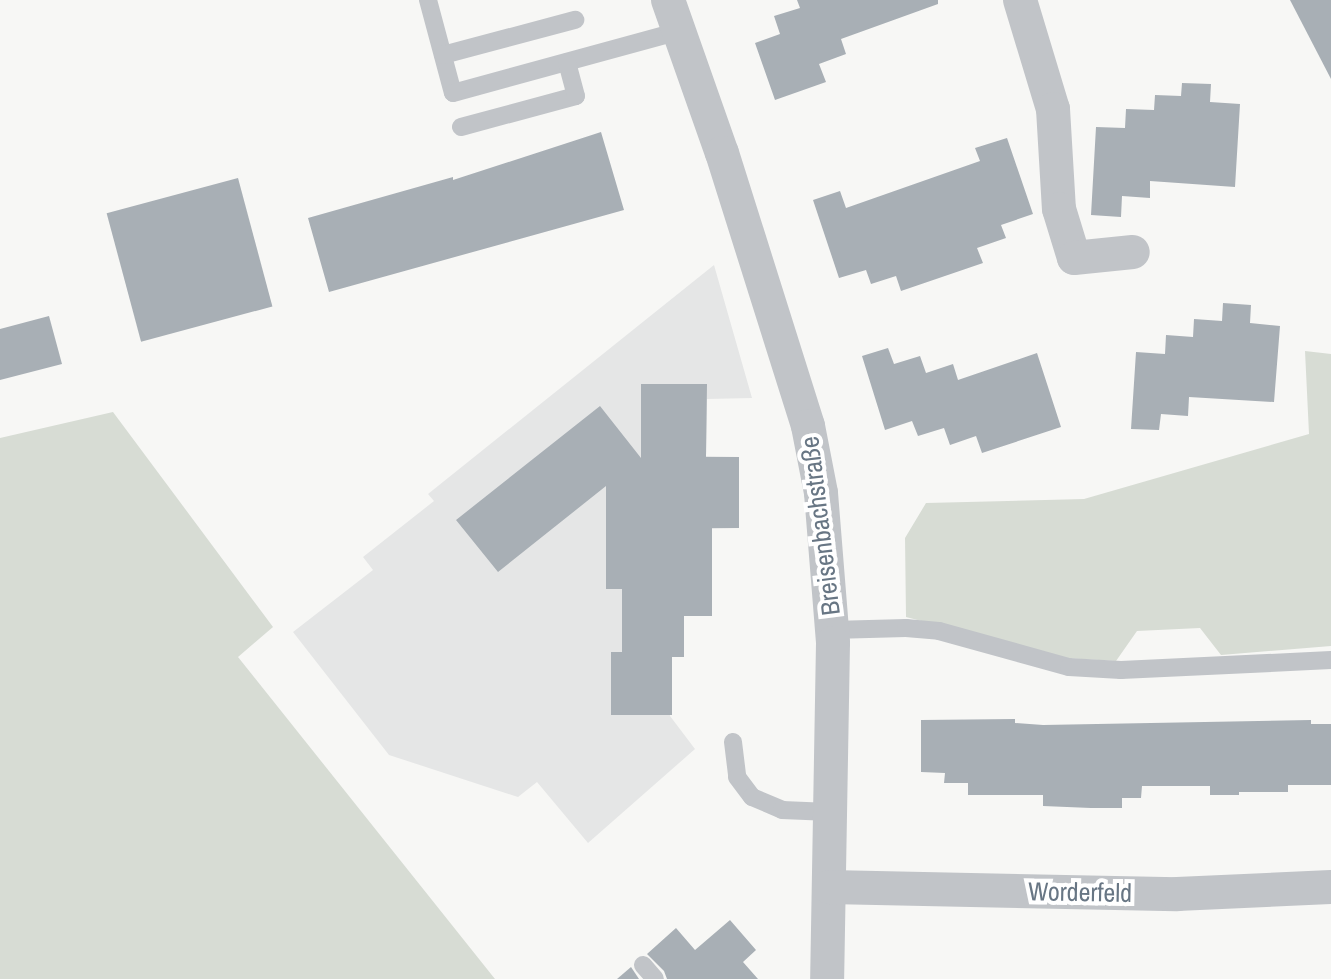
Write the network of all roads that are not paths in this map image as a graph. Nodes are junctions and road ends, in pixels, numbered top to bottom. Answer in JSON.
{"nodes":[{"id":1,"x":428,"y":0,"type":"edge"},
{"id":2,"x":1020,"y":0,"type":"edge"},
{"id":3,"x":674,"y":15,"type":"edge"},
{"id":4,"x":575,"y":20,"type":"dead end"},
{"id":5,"x":443,"y":55,"type":"junction"},
{"id":6,"x":567,"y":62,"type":"junction"},
{"id":7,"x":461,"y":127,"type":"dead end"},
{"id":8,"x":1133,"y":252,"type":"dead end"},
{"id":9,"x":832,"y":630,"type":"junction"},
{"id":10,"x":1331,"y":660,"type":"edge"},
{"id":11,"x":733,"y":742,"type":"dead end"},
{"id":12,"x":830,"y":812,"type":"junction"},
{"id":13,"x":829,"y":887,"type":"junction"},
{"id":14,"x":1331,"y":887,"type":"edge"},
{"id":15,"x":827,"y":979,"type":"edge"}],
"edges":[{"from":1,"to":5,"type":"lane"},
{"from":2,"to":8,"type":"street"},
{"from":3,"to":6,"type":"lane"},
{"from":3,"to":9,"type":"street","name":"Breisenbachstraße"},
{"from":4,"to":5,"type":"lane"},
{"from":5,"to":6,"type":"lane"},
{"from":6,"to":7,"type":"lane"},
{"from":9,"to":10,"type":"lane"},
{"from":9,"to":12,"type":"street","name":"Breisenbachstraße"},
{"from":11,"to":12,"type":"lane"},
{"from":12,"to":13,"type":"street","name":"Breisenbachstraße"},
{"from":13,"to":14,"type":"street","name":"Worderfeld"},
{"from":13,"to":15,"type":"street","name":"Breisenbachstraße"}]}
